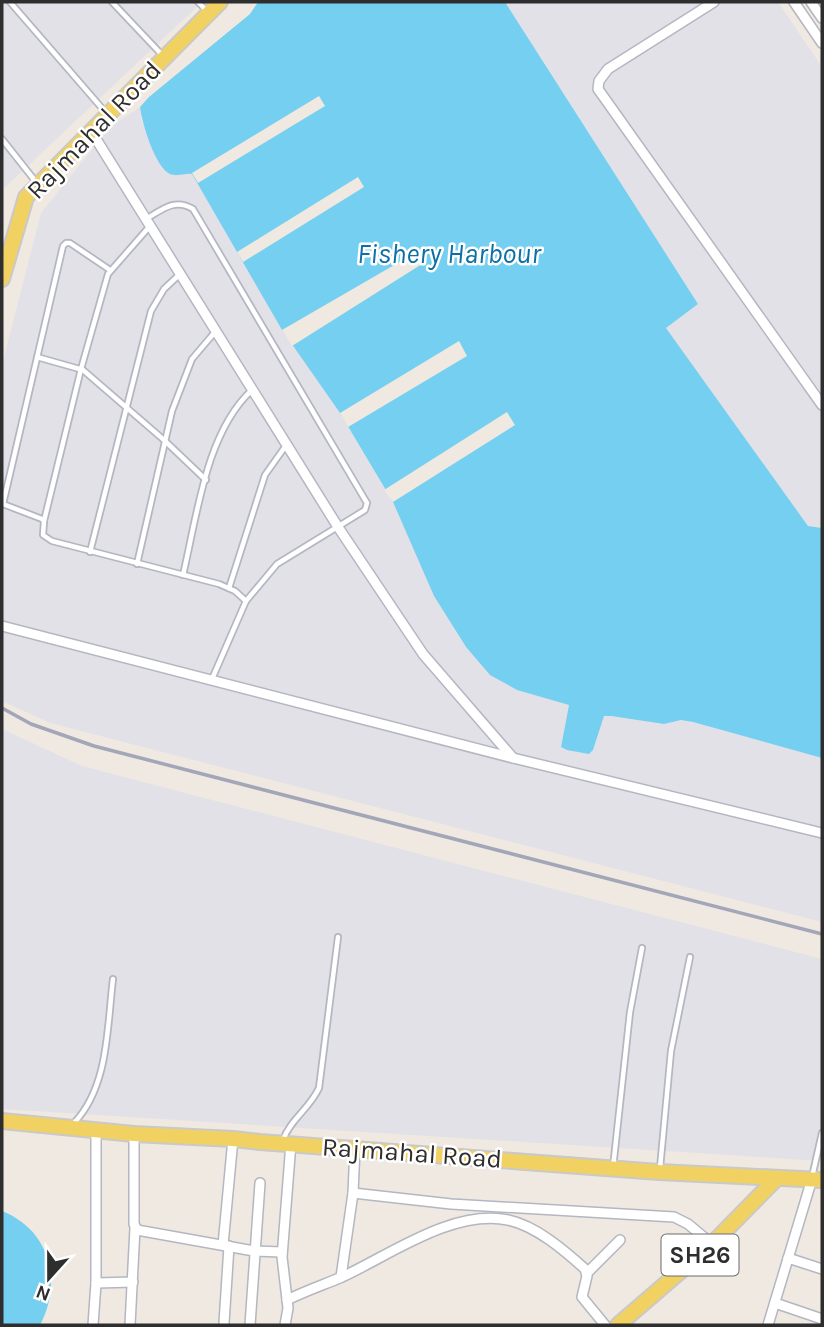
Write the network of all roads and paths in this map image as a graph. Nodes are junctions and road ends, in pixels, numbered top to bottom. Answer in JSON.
{"nodes":[{"id":1,"x":10,"y":2,"type":"edge"},
{"id":2,"x":112,"y":2,"type":"edge"},
{"id":3,"x":198,"y":2,"type":"edge"},
{"id":4,"x":220,"y":2,"type":"edge"},
{"id":5,"x":714,"y":2,"type":"edge"},
{"id":6,"x":794,"y":2,"type":"edge"},
{"id":7,"x":811,"y":2,"type":"edge"},
{"id":8,"x":209,"y":13,"type":"junction"},
{"id":9,"x":822,"y":18,"type":"edge"},
{"id":10,"x":822,"y":43,"type":"edge"},
{"id":11,"x":165,"y":57,"type":"junction"},
{"id":12,"x":107,"y":115,"type":"junction"},
{"id":13,"x":92,"y":131,"type":"junction"},
{"id":14,"x":2,"y":139,"type":"edge"},
{"id":15,"x":38,"y":184,"type":"junction"},
{"id":16,"x":148,"y":222,"type":"junction"},
{"id":17,"x":110,"y":270,"type":"junction"},
{"id":18,"x":180,"y":274,"type":"junction"},
{"id":19,"x":2,"y":279,"type":"edge"},
{"id":20,"x":216,"y":331,"type":"junction"},
{"id":21,"x":37,"y":357,"type":"junction"},
{"id":22,"x":81,"y":369,"type":"junction"},
{"id":23,"x":253,"y":390,"type":"junction"},
{"id":24,"x":822,"y":405,"type":"edge"},
{"id":25,"x":126,"y":407,"type":"junction"},
{"id":26,"x":164,"y":440,"type":"junction"},
{"id":27,"x":287,"y":444,"type":"junction"},
{"id":28,"x":206,"y":480,"type":"junction"},
{"id":29,"x":44,"y":522,"type":"junction"},
{"id":30,"x":338,"y":527,"type":"junction"},
{"id":31,"x":90,"y":552,"type":"junction"},
{"id":32,"x":137,"y":564,"type":"junction"},
{"id":33,"x":183,"y":575,"type":"junction"},
{"id":34,"x":229,"y":588,"type":"junction"},
{"id":35,"x":246,"y":601,"type":"junction"},
{"id":36,"x":2,"y":626,"type":"edge"},
{"id":37,"x":211,"y":680,"type":"junction"},
{"id":38,"x":513,"y":758,"type":"junction"},
{"id":39,"x":822,"y":833,"type":"edge"},
{"id":40,"x":338,"y":937,"type":"dead end"},
{"id":41,"x":642,"y":948,"type":"dead end"},
{"id":42,"x":690,"y":957,"type":"dead end"},
{"id":43,"x":113,"y":979,"type":"dead end"},
{"id":44,"x":2,"y":1121,"type":"edge"},
{"id":45,"x":70,"y":1128,"type":"junction"},
{"id":46,"x":96,"y":1130,"type":"junction"},
{"id":47,"x":822,"y":1133,"type":"edge"},
{"id":48,"x":134,"y":1134,"type":"junction"},
{"id":49,"x":233,"y":1139,"type":"junction"},
{"id":50,"x":287,"y":1143,"type":"junction"},
{"id":51,"x":355,"y":1149,"type":"junction"},
{"id":52,"x":613,"y":1168,"type":"junction"},
{"id":53,"x":659,"y":1172,"type":"junction"},
{"id":54,"x":776,"y":1179,"type":"junction"},
{"id":55,"x":817,"y":1179,"type":"edge"},
{"id":56,"x":260,"y":1183,"type":"dead end"},
{"id":57,"x":352,"y":1193,"type":"junction"},
{"id":58,"x":135,"y":1228,"type":"junction"},
{"id":59,"x":620,"y":1240,"type":"dead end"},
{"id":60,"x":712,"y":1244,"type":"junction"},
{"id":61,"x":226,"y":1246,"type":"junction"},
{"id":62,"x":254,"y":1251,"type":"junction"},
{"id":63,"x":282,"y":1252,"type":"junction"},
{"id":64,"x":788,"y":1258,"type":"junction"},
{"id":65,"x":822,"y":1269,"type":"edge"},
{"id":66,"x":587,"y":1273,"type":"junction"},
{"id":67,"x":341,"y":1277,"type":"junction"},
{"id":68,"x":133,"y":1282,"type":"junction"},
{"id":69,"x":96,"y":1283,"type":"junction"},
{"id":70,"x":287,"y":1300,"type":"junction"},
{"id":71,"x":775,"y":1303,"type":"junction"},
{"id":72,"x":822,"y":1319,"type":"edge"},
{"id":73,"x":224,"y":1323,"type":"dead end"},
{"id":74,"x":626,"y":1323,"type":"edge"},
{"id":75,"x":93,"y":1325,"type":"edge"},
{"id":76,"x":130,"y":1325,"type":"edge"},
{"id":77,"x":250,"y":1325,"type":"edge"},
{"id":78,"x":285,"y":1325,"type":"edge"},
{"id":79,"x":605,"y":1325,"type":"edge"},
{"id":80,"x":768,"y":1325,"type":"edge"}],
"edges":[{"from":1,"to":12,"type":"lane"},
{"from":2,"to":11,"type":"lane"},
{"from":3,"to":8,"type":"lane"},
{"from":4,"to":8,"type":"main road","name":"Rajmahal Road"},
{"from":5,"to":24,"type":"street"},
{"from":6,"to":10,"type":"street"},
{"from":7,"to":9,"type":"street"},
{"from":8,"to":11,"type":"main road","name":"Rajmahal Road"},
{"from":11,"to":12,"type":"main road","name":"Rajmahal Road"},
{"from":12,"to":13,"type":"main road","name":"Rajmahal Road"},
{"from":13,"to":15,"type":"main road","name":"Rajmahal Road"},
{"from":13,"to":16,"type":"street"},
{"from":14,"to":15,"type":"lane"},
{"from":15,"to":19,"type":"main road","name":"Rajmahal Road"},
{"from":16,"to":17,"type":"lane"},
{"from":16,"to":18,"type":"street"},
{"from":16,"to":30,"type":"lane"},
{"from":17,"to":21,"type":"lane"},
{"from":17,"to":22,"type":"lane"},
{"from":18,"to":20,"type":"street"},
{"from":18,"to":25,"type":"lane"},
{"from":20,"to":23,"type":"street"},
{"from":20,"to":26,"type":"lane"},
{"from":21,"to":22,"type":"lane"},
{"from":21,"to":29,"type":"lane"},
{"from":22,"to":25,"type":"lane"},
{"from":22,"to":29,"type":"lane"},
{"from":23,"to":27,"type":"street"},
{"from":23,"to":28,"type":"lane"},
{"from":25,"to":26,"type":"lane"},
{"from":25,"to":31,"type":"lane"},
{"from":26,"to":28,"type":"lane"},
{"from":26,"to":32,"type":"lane"},
{"from":27,"to":30,"type":"street"},
{"from":27,"to":34,"type":"lane"},
{"from":28,"to":33,"type":"lane"},
{"from":29,"to":31,"type":"lane"},
{"from":30,"to":35,"type":"lane"},
{"from":30,"to":38,"type":"street"},
{"from":31,"to":32,"type":"lane"},
{"from":32,"to":33,"type":"lane"},
{"from":33,"to":34,"type":"lane"},
{"from":34,"to":35,"type":"lane"},
{"from":35,"to":37,"type":"lane"},
{"from":36,"to":37,"type":"street"},
{"from":37,"to":38,"type":"street"},
{"from":38,"to":39,"type":"street"},
{"from":40,"to":50,"type":"lane"},
{"from":41,"to":52,"type":"lane"},
{"from":42,"to":53,"type":"lane"},
{"from":43,"to":45,"type":"lane"},
{"from":44,"to":45,"type":"main road","name":"Rajmahal Road"},
{"from":45,"to":46,"type":"main road","name":"Rajmahal Road"},
{"from":46,"to":48,"type":"main road","name":"Rajmahal Road"},
{"from":46,"to":69,"type":"street"},
{"from":47,"to":55,"type":"lane"},
{"from":48,"to":49,"type":"main road","name":"Rajmahal Road"},
{"from":48,"to":58,"type":"street"},
{"from":49,"to":50,"type":"main road","name":"Rajmahal Road"},
{"from":49,"to":61,"type":"street"},
{"from":50,"to":51,"type":"main road","name":"Rajmahal Road"},
{"from":50,"to":63,"type":"street"},
{"from":51,"to":52,"type":"main road","name":"Rajmahal Road"},
{"from":51,"to":57,"type":"street"},
{"from":52,"to":53,"type":"main road","name":"Rajmahal Road"},
{"from":53,"to":54,"type":"main road","name":"Rajmahal Road"},
{"from":54,"to":55,"type":"main road","name":"Rajmahal Road"},
{"from":54,"to":60,"type":"main road","number":"SH26"},
{"from":55,"to":64,"type":"street"},
{"from":56,"to":62,"type":"street"},
{"from":57,"to":60,"type":"street"},
{"from":57,"to":67,"type":"street"},
{"from":58,"to":61,"type":"street"},
{"from":58,"to":68,"type":"street"},
{"from":59,"to":66,"type":"street"},
{"from":60,"to":74,"type":"main road","number":"SH26"},
{"from":61,"to":62,"type":"street"},
{"from":61,"to":73,"type":"street"},
{"from":62,"to":63,"type":"street"},
{"from":62,"to":77,"type":"street"},
{"from":63,"to":70,"type":"street"},
{"from":64,"to":65,"type":"street"},
{"from":64,"to":71,"type":"street"},
{"from":66,"to":67,"type":"street"},
{"from":66,"to":79,"type":"street"},
{"from":67,"to":70,"type":"street"},
{"from":68,"to":69,"type":"street"},
{"from":68,"to":76,"type":"street"},
{"from":69,"to":75,"type":"street"},
{"from":70,"to":78,"type":"street"},
{"from":71,"to":72,"type":"street"},
{"from":71,"to":80,"type":"street"}]}
